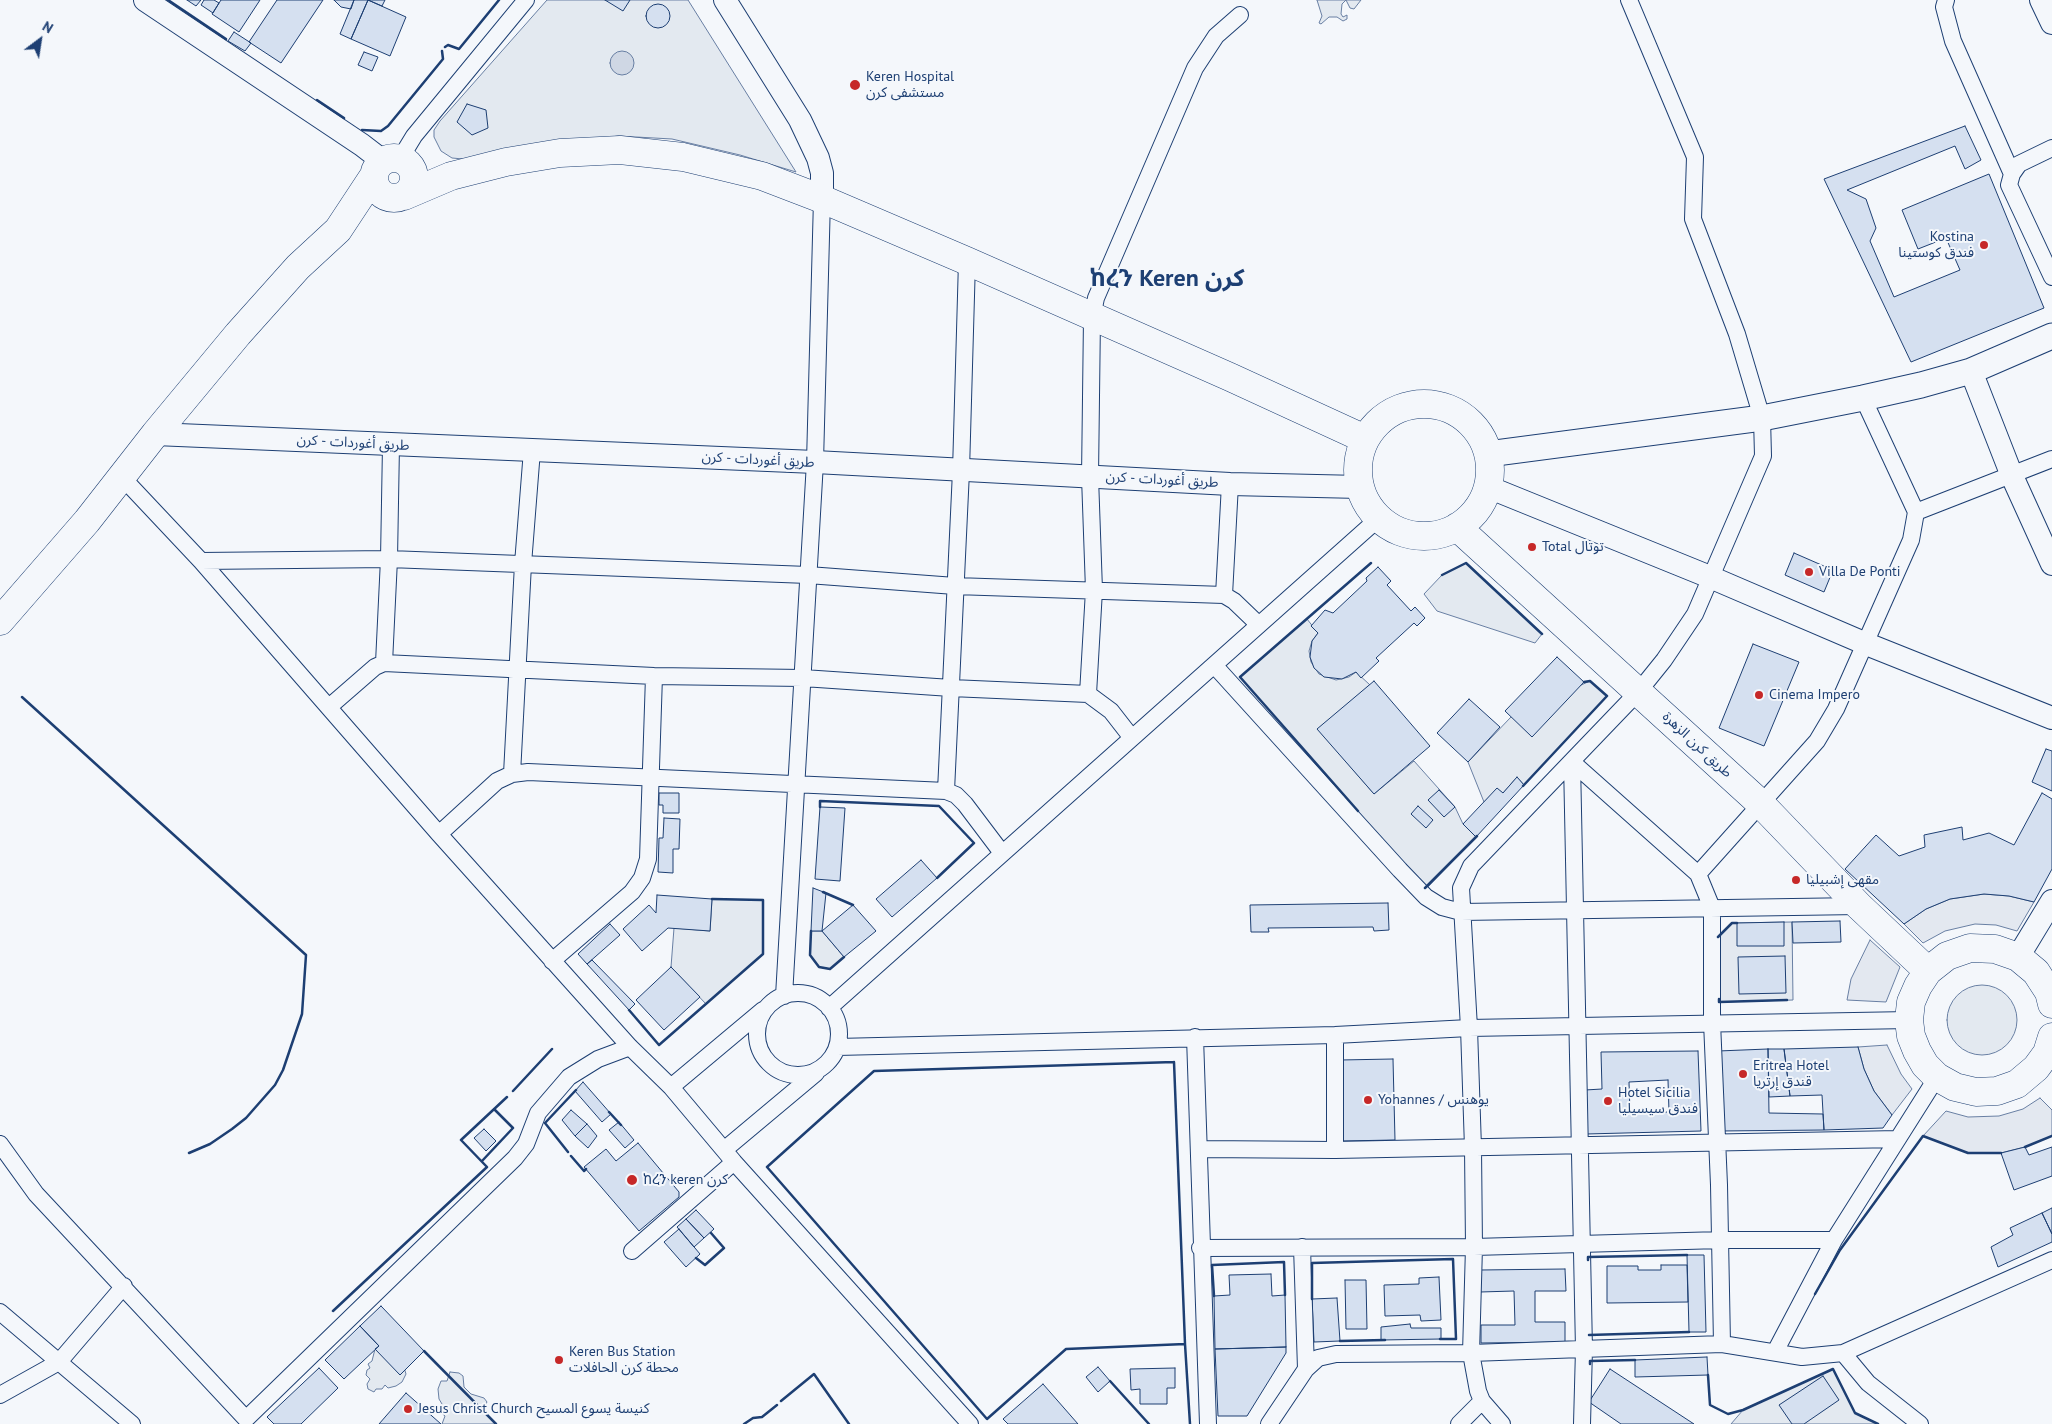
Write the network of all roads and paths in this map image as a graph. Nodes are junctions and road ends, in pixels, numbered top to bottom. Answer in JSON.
{"nodes":[{"id":1,"x":145,"y":0,"type":"edge"},
{"id":2,"x":526,"y":0,"type":"edge"},
{"id":3,"x":725,"y":0,"type":"edge"},
{"id":4,"x":1629,"y":0,"type":"edge"},
{"id":5,"x":1946,"y":0,"type":"edge"},
{"id":6,"x":2041,"y":0,"type":"edge"},
{"id":7,"x":1240,"y":15,"type":"dead end"},
{"id":8,"x":2052,"y":22,"type":"edge"},
{"id":9,"x":2052,"y":148,"type":"edge"},
{"id":10,"x":389,"y":165,"type":"junction"},
{"id":11,"x":2012,"y":174,"type":"junction"},
{"id":12,"x":451,"y":176,"type":"junction"},
{"id":13,"x":401,"y":197,"type":"junction"},
{"id":14,"x":822,"y":199,"type":"junction"},
{"id":15,"x":338,"y":230,"type":"junction"},
{"id":16,"x":967,"y":261,"type":"junction"},
{"id":17,"x":2052,"y":278,"type":"edge"},
{"id":18,"x":1092,"y":317,"type":"junction"},
{"id":19,"x":2052,"y":336,"type":"edge"},
{"id":20,"x":1971,"y":371,"type":"junction"},
{"id":21,"x":1864,"y":398,"type":"junction"},
{"id":22,"x":1762,"y":418,"type":"junction"},
{"id":23,"x":155,"y":434,"type":"junction"},
{"id":24,"x":1365,"y":439,"type":"junction"},
{"id":25,"x":391,"y":445,"type":"junction"},
{"id":26,"x":532,"y":450,"type":"junction"},
{"id":27,"x":1488,"y":454,"type":"junction"},
{"id":28,"x":2052,"y":459,"type":"edge"},
{"id":29,"x":815,"y":462,"type":"junction"},
{"id":30,"x":961,"y":471,"type":"junction"},
{"id":31,"x":121,"y":476,"type":"junction"},
{"id":32,"x":2012,"y":476,"type":"junction"},
{"id":33,"x":1090,"y":477,"type":"junction"},
{"id":34,"x":1230,"y":484,"type":"junction"},
{"id":35,"x":1488,"y":486,"type":"junction"},
{"id":36,"x":1360,"y":487,"type":"junction"},
{"id":37,"x":1916,"y":512,"type":"junction"},
{"id":38,"x":1379,"y":518,"type":"junction"},
{"id":39,"x":1457,"y":527,"type":"junction"},
{"id":40,"x":389,"y":559,"type":"junction"},
{"id":41,"x":201,"y":561,"type":"junction"},
{"id":42,"x":523,"y":564,"type":"junction"},
{"id":43,"x":2052,"y":564,"type":"edge"},
{"id":44,"x":808,"y":575,"type":"junction"},
{"id":45,"x":1710,"y":577,"type":"junction"},
{"id":46,"x":955,"y":586,"type":"junction"},
{"id":47,"x":1094,"y":590,"type":"junction"},
{"id":48,"x":1224,"y":595,"type":"junction"},
{"id":49,"x":2,"y":617,"type":"edge"},
{"id":50,"x":1259,"y":625,"type":"junction"},
{"id":51,"x":1864,"y":644,"type":"junction"},
{"id":52,"x":384,"y":663,"type":"junction"},
{"id":53,"x":1214,"y":665,"type":"junction"},
{"id":54,"x":517,"y":669,"type":"junction"},
{"id":55,"x":654,"y":676,"type":"junction"},
{"id":56,"x":803,"y":678,"type":"junction"},
{"id":57,"x":951,"y":688,"type":"junction"},
{"id":58,"x":1639,"y":691,"type":"junction"},
{"id":59,"x":1088,"y":694,"type":"junction"},
{"id":60,"x":329,"y":707,"type":"junction"},
{"id":61,"x":2052,"y":718,"type":"edge"},
{"id":62,"x":1132,"y":738,"type":"junction"},
{"id":63,"x":1572,"y":762,"type":"junction"},
{"id":64,"x":512,"y":774,"type":"junction"},
{"id":65,"x":651,"y":777,"type":"junction"},
{"id":66,"x":797,"y":783,"type":"junction"},
{"id":67,"x":946,"y":790,"type":"junction"},
{"id":68,"x":1760,"y":803,"type":"junction"},
{"id":69,"x":438,"y":834,"type":"junction"},
{"id":70,"x":1002,"y":854,"type":"junction"},
{"id":71,"x":1698,"y":874,"type":"junction"},
{"id":72,"x":2052,"y":901,"type":"edge"},
{"id":73,"x":1859,"y":906,"type":"junction"},
{"id":74,"x":1712,"y":908,"type":"junction"},
{"id":75,"x":1576,"y":911,"type":"junction"},
{"id":76,"x":1461,"y":912,"type":"junction"},
{"id":77,"x":2018,"y":957,"type":"junction"},
{"id":78,"x":552,"y":961,"type":"junction"},
{"id":79,"x":1928,"y":971,"type":"junction"},
{"id":80,"x":784,"y":996,"type":"junction"},
{"id":81,"x":2051,"y":996,"type":"edge"},
{"id":82,"x":766,"y":1007,"type":"junction"},
{"id":83,"x":829,"y":1008,"type":"junction"},
{"id":84,"x":1909,"y":1020,"type":"junction"},
{"id":85,"x":1712,"y":1022,"type":"junction"},
{"id":86,"x":1578,"y":1026,"type":"junction"},
{"id":87,"x":1469,"y":1028,"type":"junction"},
{"id":88,"x":1335,"y":1035,"type":"junction"},
{"id":89,"x":2052,"y":1037,"type":"edge"},
{"id":90,"x":1195,"y":1038,"type":"junction"},
{"id":91,"x":630,"y":1047,"type":"junction"},
{"id":92,"x":837,"y":1047,"type":"junction"},
{"id":93,"x":822,"y":1068,"type":"junction"},
{"id":94,"x":2044,"y":1074,"type":"edge"},
{"id":95,"x":1937,"y":1077,"type":"junction"},
{"id":96,"x":671,"y":1087,"type":"junction"},
{"id":97,"x":1898,"y":1139,"type":"junction"},
{"id":98,"x":1717,"y":1142,"type":"junction"},
{"id":99,"x":1580,"y":1146,"type":"junction"},
{"id":100,"x":1473,"y":1148,"type":"junction"},
{"id":101,"x":1199,"y":1149,"type":"junction"},
{"id":102,"x":1334,"y":1150,"type":"junction"},
{"id":103,"x":2,"y":1152,"type":"edge"},
{"id":104,"x":729,"y":1156,"type":"junction"},
{"id":105,"x":1721,"y":1240,"type":"junction"},
{"id":106,"x":1834,"y":1240,"type":"junction"},
{"id":107,"x":1581,"y":1244,"type":"junction"},
{"id":108,"x":1302,"y":1247,"type":"junction"},
{"id":109,"x":1474,"y":1247,"type":"junction"},
{"id":110,"x":1200,"y":1248,"type":"junction"},
{"id":111,"x":632,"y":1251,"type":"dead end"},
{"id":112,"x":2052,"y":1260,"type":"edge"},
{"id":113,"x":124,"y":1286,"type":"junction"},
{"id":114,"x":0,"y":1312,"type":"edge"},
{"id":115,"x":1722,"y":1344,"type":"junction"},
{"id":116,"x":1584,"y":1349,"type":"junction"},
{"id":117,"x":1775,"y":1352,"type":"junction"},
{"id":118,"x":1843,"y":1352,"type":"junction"},
{"id":119,"x":1471,"y":1353,"type":"junction"},
{"id":120,"x":59,"y":1362,"type":"junction"},
{"id":121,"x":1306,"y":1369,"type":"junction"},
{"id":122,"x":0,"y":1395,"type":"edge"},
{"id":123,"x":1482,"y":1401,"type":"junction"},
{"id":124,"x":248,"y":1422,"type":"edge"},
{"id":125,"x":132,"y":1424,"type":"edge"},
{"id":126,"x":970,"y":1424,"type":"edge"},
{"id":127,"x":1208,"y":1424,"type":"edge"},
{"id":128,"x":1268,"y":1424,"type":"edge"},
{"id":129,"x":1458,"y":1424,"type":"edge"},
{"id":130,"x":1502,"y":1424,"type":"edge"},
{"id":131,"x":1582,"y":1424,"type":"edge"},
{"id":132,"x":1920,"y":1424,"type":"edge"}],
"edges":[{"from":1,"to":10,"type":"street"},
{"from":2,"to":10,"type":"street"},
{"from":3,"to":14,"type":"street"},
{"from":4,"to":22,"type":"street"},
{"from":5,"to":11,"type":"street"},
{"from":6,"to":8,"type":"street"},
{"from":7,"to":18,"type":"street"},
{"from":9,"to":11,"type":"street"},
{"from":10,"to":12,"type":"highway"},
{"from":10,"to":13,"type":"highway"},
{"from":10,"to":13,"type":"highway"},
{"from":10,"to":15,"type":"highway"},
{"from":11,"to":17,"type":"street"},
{"from":12,"to":13,"type":"highway"},
{"from":12,"to":14,"type":"highway"},
{"from":13,"to":15,"type":"highway"},
{"from":14,"to":16,"type":"highway"},
{"from":14,"to":29,"type":"street"},
{"from":15,"to":23,"type":"highway"},
{"from":16,"to":18,"type":"highway"},
{"from":16,"to":30,"type":"street"},
{"from":18,"to":24,"type":"highway"},
{"from":18,"to":33,"type":"street"},
{"from":19,"to":20,"type":"main road"},
{"from":20,"to":21,"type":"main road"},
{"from":20,"to":32,"type":"street"},
{"from":21,"to":22,"type":"main road"},
{"from":21,"to":37,"type":"street"},
{"from":22,"to":27,"type":"main road"},
{"from":22,"to":45,"type":"street"},
{"from":23,"to":25,"type":"street","name":"طريق أغوردات - كرن"},
{"from":23,"to":31,"type":"highway"},
{"from":24,"to":27,"type":"highway"},
{"from":24,"to":36,"type":"highway"},
{"from":25,"to":26,"type":"street","name":"طريق أغوردات - كرن"},
{"from":25,"to":40,"type":"street"},
{"from":26,"to":29,"type":"street","name":"طريق أغوردات - كرن"},
{"from":26,"to":42,"type":"street"},
{"from":27,"to":35,"type":"highway"},
{"from":28,"to":32,"type":"street"},
{"from":29,"to":30,"type":"street","name":"طريق أغوردات - كرن"},
{"from":29,"to":44,"type":"street"},
{"from":30,"to":33,"type":"street","name":"طريق أغوردات - كرن"},
{"from":30,"to":46,"type":"street"},
{"from":31,"to":41,"type":"street"},
{"from":31,"to":49,"type":"highway"},
{"from":32,"to":37,"type":"street"},
{"from":32,"to":43,"type":"street"},
{"from":33,"to":34,"type":"street","name":"طريق أغوردات - كرن"},
{"from":33,"to":47,"type":"street"},
{"from":34,"to":36,"type":"street","name":"طريق أغوردات - كرن"},
{"from":34,"to":48,"type":"street"},
{"from":35,"to":39,"type":"highway"},
{"from":35,"to":45,"type":"street"},
{"from":36,"to":38,"type":"highway"},
{"from":37,"to":51,"type":"street"},
{"from":38,"to":39,"type":"highway"},
{"from":38,"to":50,"type":"street"},
{"from":39,"to":58,"type":"highway","name":"طريق كرن الزهرة"},
{"from":40,"to":41,"type":"street"},
{"from":40,"to":42,"type":"street"},
{"from":40,"to":52,"type":"street"},
{"from":41,"to":60,"type":"street"},
{"from":42,"to":44,"type":"street"},
{"from":42,"to":54,"type":"street"},
{"from":44,"to":46,"type":"street"},
{"from":44,"to":56,"type":"street"},
{"from":45,"to":51,"type":"street"},
{"from":45,"to":58,"type":"street"},
{"from":46,"to":47,"type":"street"},
{"from":46,"to":57,"type":"street"},
{"from":47,"to":48,"type":"street"},
{"from":47,"to":59,"type":"street"},
{"from":48,"to":50,"type":"street"},
{"from":50,"to":53,"type":"street"},
{"from":51,"to":61,"type":"street"},
{"from":51,"to":68,"type":"street"},
{"from":52,"to":54,"type":"street"},
{"from":52,"to":60,"type":"street"},
{"from":53,"to":62,"type":"street"},
{"from":53,"to":76,"type":"street"},
{"from":54,"to":55,"type":"street"},
{"from":54,"to":64,"type":"street"},
{"from":55,"to":56,"type":"street"},
{"from":55,"to":65,"type":"street"},
{"from":56,"to":57,"type":"street"},
{"from":56,"to":66,"type":"street"},
{"from":57,"to":59,"type":"street"},
{"from":57,"to":67,"type":"street"},
{"from":58,"to":63,"type":"street"},
{"from":58,"to":68,"type":"highway","name":"طريق كرن الزهرة"},
{"from":59,"to":62,"type":"street"},
{"from":60,"to":69,"type":"street"},
{"from":62,"to":70,"type":"street"},
{"from":63,"to":71,"type":"street"},
{"from":63,"to":75,"type":"street"},
{"from":63,"to":76,"type":"street"},
{"from":64,"to":65,"type":"street"},
{"from":64,"to":69,"type":"street"},
{"from":65,"to":66,"type":"street"},
{"from":65,"to":78,"type":"street"},
{"from":66,"to":67,"type":"street"},
{"from":66,"to":80,"type":"street"},
{"from":67,"to":70,"type":"street"},
{"from":68,"to":71,"type":"street"},
{"from":68,"to":73,"type":"highway","name":"طريق كرن الزهرة"},
{"from":69,"to":78,"type":"street"},
{"from":70,"to":83,"type":"street"},
{"from":71,"to":74,"type":"street"},
{"from":72,"to":77,"type":"street"},
{"from":73,"to":74,"type":"street"},
{"from":73,"to":79,"type":"highway","name":"طريق كرن الزهرة"},
{"from":74,"to":75,"type":"street"},
{"from":74,"to":85,"type":"street"},
{"from":75,"to":76,"type":"street"},
{"from":75,"to":86,"type":"street"},
{"from":76,"to":87,"type":"street"},
{"from":77,"to":79,"type":"highway"},
{"from":77,"to":81,"type":"highway"},
{"from":78,"to":91,"type":"street"},
{"from":79,"to":84,"type":"highway"},
{"from":80,"to":82,"type":"street"},
{"from":80,"to":83,"type":"street"},
{"from":82,"to":93,"type":"street"},
{"from":82,"to":96,"type":"street"},
{"from":83,"to":92,"type":"street"},
{"from":84,"to":85,"type":"street"},
{"from":84,"to":95,"type":"highway"},
{"from":85,"to":86,"type":"street"},
{"from":85,"to":98,"type":"street"},
{"from":86,"to":87,"type":"street"},
{"from":86,"to":99,"type":"street"},
{"from":87,"to":88,"type":"street"},
{"from":87,"to":100,"type":"street"},
{"from":88,"to":90,"type":"street"},
{"from":88,"to":102,"type":"street"},
{"from":89,"to":94,"type":"highway"},
{"from":90,"to":92,"type":"street"},
{"from":90,"to":101,"type":"street"},
{"from":91,"to":96,"type":"street"},
{"from":91,"to":124,"type":"street"},
{"from":92,"to":93,"type":"street"},
{"from":93,"to":104,"type":"street"},
{"from":94,"to":95,"type":"highway"},
{"from":95,"to":97,"type":"street"},
{"from":96,"to":104,"type":"street"},
{"from":97,"to":98,"type":"street"},
{"from":97,"to":106,"type":"street"},
{"from":98,"to":99,"type":"street"},
{"from":98,"to":105,"type":"street"},
{"from":99,"to":100,"type":"street"},
{"from":99,"to":107,"type":"street"},
{"from":100,"to":102,"type":"street"},
{"from":100,"to":109,"type":"street"},
{"from":101,"to":102,"type":"street"},
{"from":101,"to":110,"type":"street"},
{"from":103,"to":113,"type":"street"},
{"from":104,"to":111,"type":"street"},
{"from":104,"to":126,"type":"street"},
{"from":105,"to":106,"type":"street"},
{"from":105,"to":107,"type":"street"},
{"from":105,"to":115,"type":"street"},
{"from":106,"to":117,"type":"street"},
{"from":107,"to":109,"type":"street"},
{"from":107,"to":116,"type":"street"},
{"from":108,"to":109,"type":"street"},
{"from":108,"to":110,"type":"street"},
{"from":108,"to":121,"type":"street"},
{"from":109,"to":119,"type":"street"},
{"from":110,"to":127,"type":"street"},
{"from":112,"to":118,"type":"street"},
{"from":113,"to":120,"type":"street"},
{"from":113,"to":124,"type":"street"},
{"from":114,"to":120,"type":"street"},
{"from":115,"to":116,"type":"street"},
{"from":115,"to":117,"type":"street"},
{"from":116,"to":119,"type":"street"},
{"from":116,"to":131,"type":"street"},
{"from":117,"to":118,"type":"street"},
{"from":118,"to":132,"type":"street"},
{"from":119,"to":121,"type":"street"},
{"from":119,"to":123,"type":"street"},
{"from":120,"to":122,"type":"street"},
{"from":120,"to":125,"type":"street"},
{"from":121,"to":128,"type":"street"},
{"from":123,"to":129,"type":"street"},
{"from":123,"to":130,"type":"street"}]}
